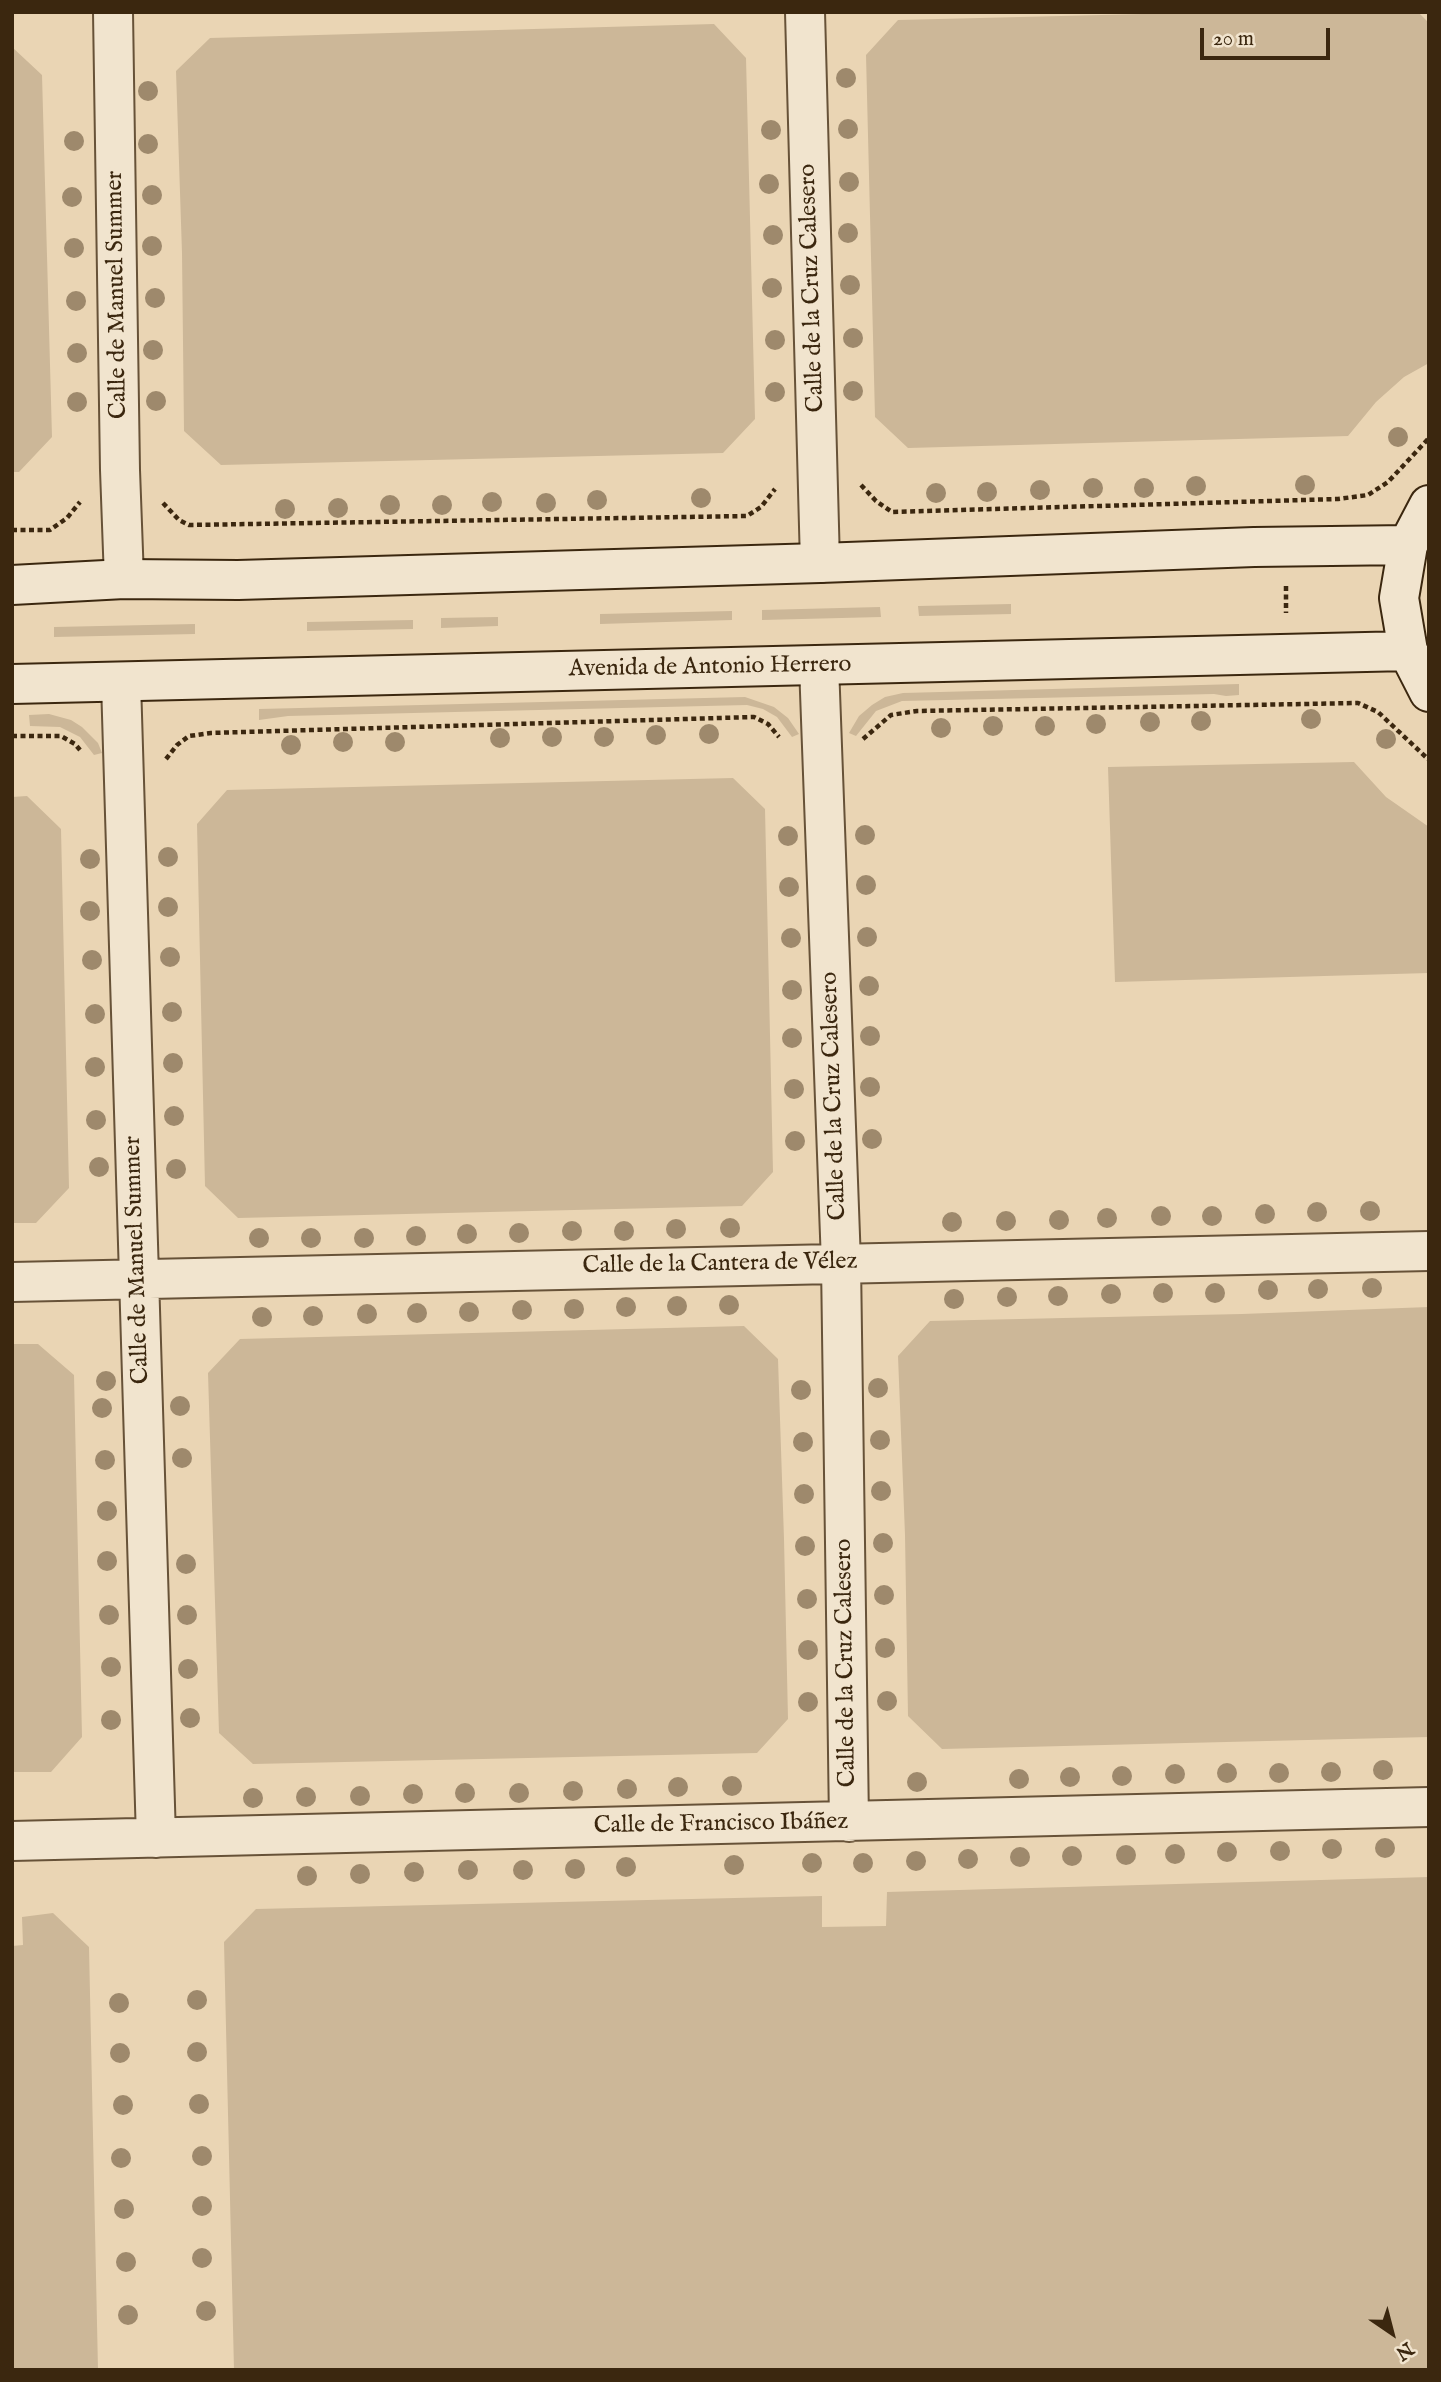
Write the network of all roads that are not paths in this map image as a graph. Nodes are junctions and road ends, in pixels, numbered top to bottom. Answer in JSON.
{"nodes":[{"id":1,"x":113,"y":12,"type":"edge"},
{"id":2,"x":805,"y":12,"type":"edge"},
{"id":3,"x":1429,"y":505,"type":"edge"},
{"id":4,"x":1408,"y":545,"type":"junction"},
{"id":5,"x":820,"y":563,"type":"junction"},
{"id":6,"x":124,"y":579,"type":"junction"},
{"id":7,"x":12,"y":585,"type":"edge"},
{"id":8,"x":1408,"y":651,"type":"junction"},
{"id":9,"x":818,"y":665,"type":"junction"},
{"id":10,"x":121,"y":682,"type":"junction"},
{"id":11,"x":12,"y":684,"type":"edge"},
{"id":12,"x":1429,"y":692,"type":"edge"},
{"id":13,"x":1429,"y":1251,"type":"edge"},
{"id":14,"x":841,"y":1263,"type":"junction"},
{"id":15,"x":139,"y":1278,"type":"junction"},
{"id":16,"x":12,"y":1282,"type":"edge"},
{"id":17,"x":1429,"y":1807,"type":"edge"},
{"id":18,"x":849,"y":1822,"type":"junction"},
{"id":19,"x":156,"y":1838,"type":"junction"},
{"id":20,"x":12,"y":1840,"type":"edge"}],
"edges":[{"from":1,"to":6,"type":"street","name":"Calle de Manuel Summer"},
{"from":2,"to":5,"type":"street","name":"Calle de la Cruz Calesero"},
{"from":3,"to":4,"type":"street"},
{"from":4,"to":5,"type":"street"},
{"from":4,"to":8,"type":"street"},
{"from":5,"to":6,"type":"street"},
{"from":6,"to":7,"type":"street"},
{"from":8,"to":9,"type":"street","name":"Avenida de Antonio Herrero"},
{"from":8,"to":12,"type":"street"},
{"from":9,"to":10,"type":"street","name":"Avenida de Antonio Herrero"},
{"from":9,"to":14,"type":"street","name":"Calle de la Cruz Calesero"},
{"from":10,"to":11,"type":"street","name":"Avenida de Antonio Herrero"},
{"from":10,"to":15,"type":"street","name":"Calle de Manuel Summer"},
{"from":13,"to":14,"type":"street","name":"Calle de la Cantera de Vélez"},
{"from":14,"to":15,"type":"street","name":"Calle de la Cantera de Vélez"},
{"from":14,"to":18,"type":"street","name":"Calle de la Cruz Calesero"},
{"from":15,"to":16,"type":"street","name":"Calle de la Cantera de Vélez"},
{"from":15,"to":19,"type":"street","name":"Calle de Manuel Summer"},
{"from":17,"to":18,"type":"street","name":"Calle de Francisco Ibáñez"},
{"from":18,"to":19,"type":"street","name":"Calle de Francisco Ibáñez"},
{"from":19,"to":20,"type":"street","name":"Calle de Francisco Ibáñez"}]}
